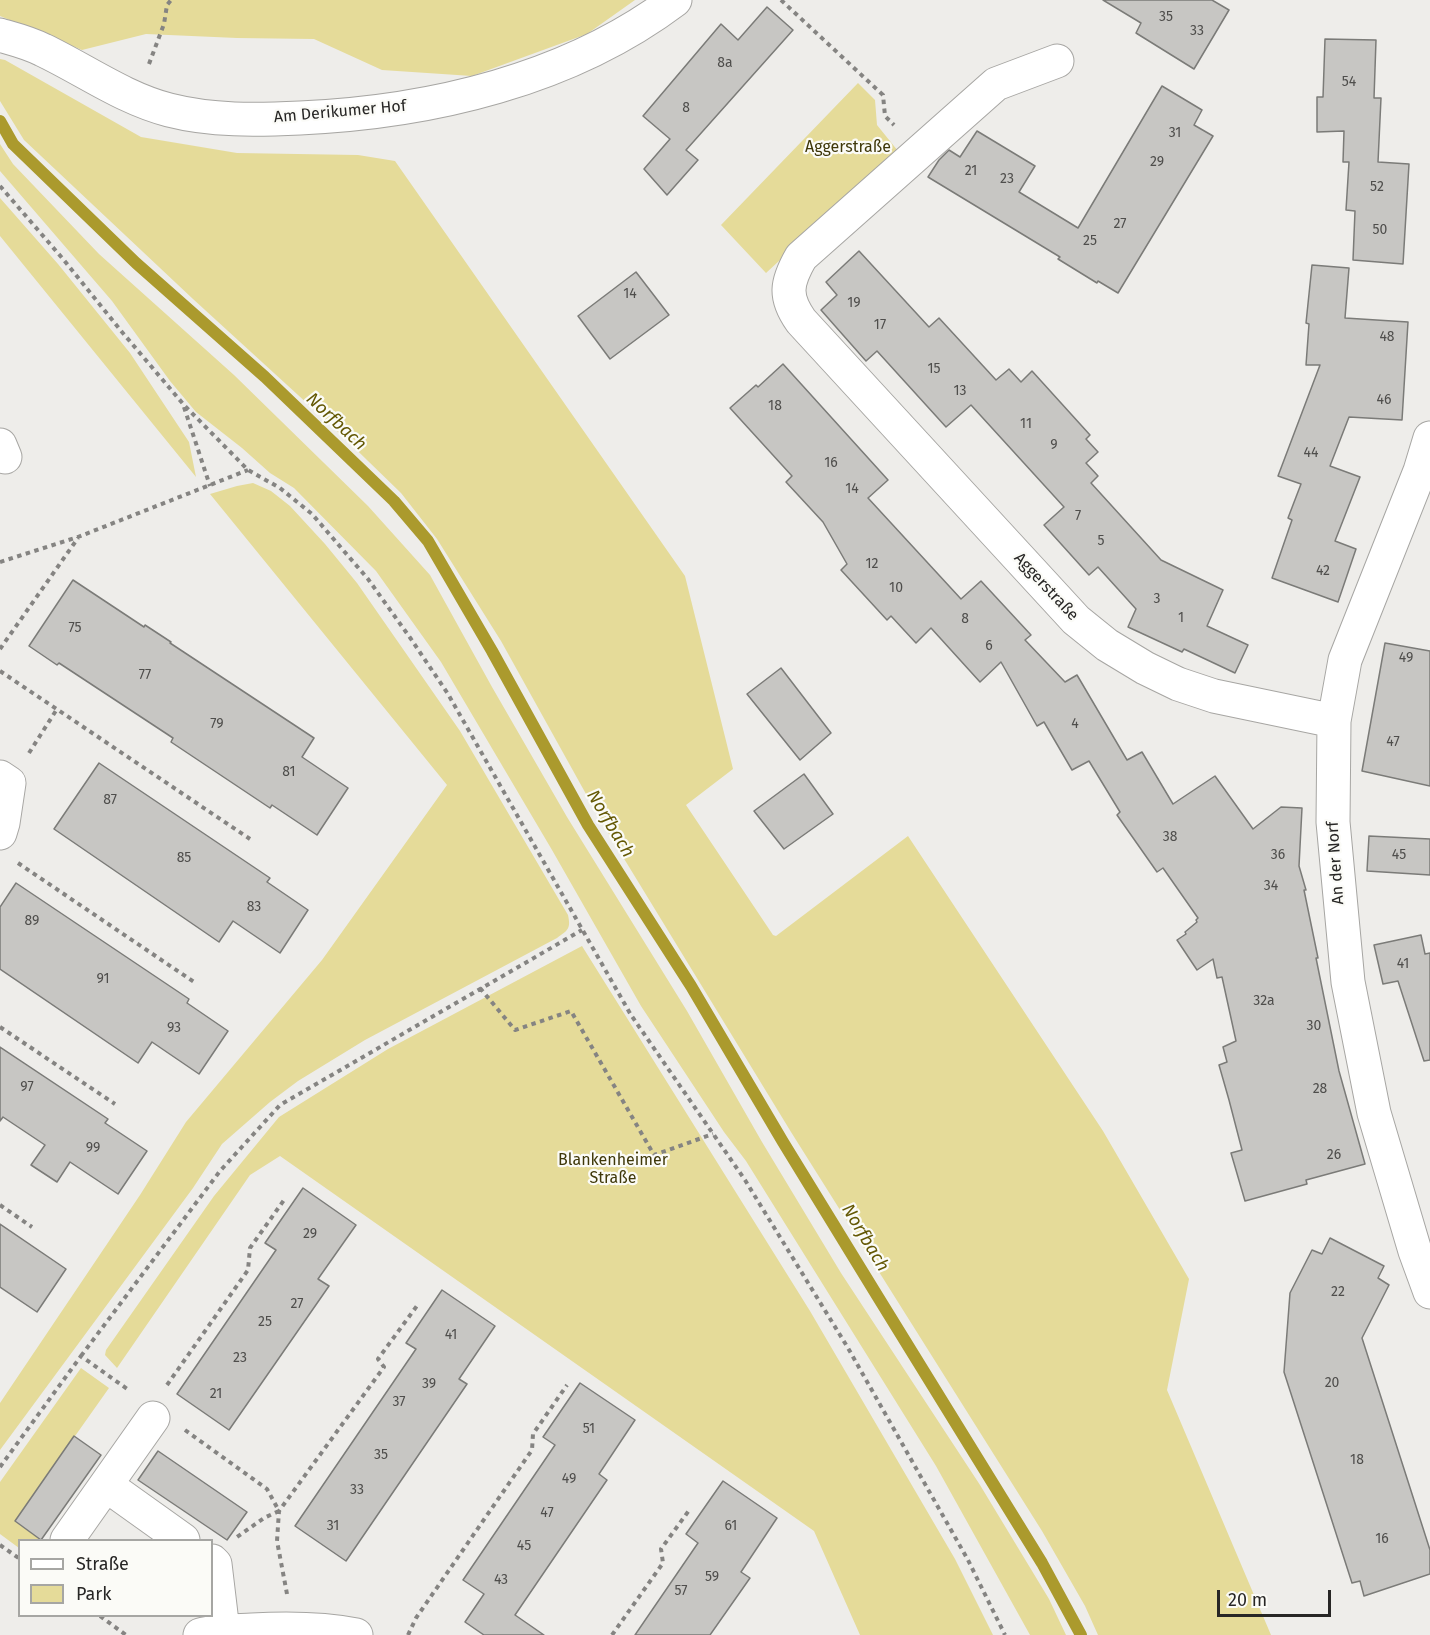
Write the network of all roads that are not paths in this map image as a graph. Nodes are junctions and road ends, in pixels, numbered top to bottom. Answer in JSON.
{"nodes":[{"id":1,"x":675,"y":0,"type":"edge"},
{"id":2,"x":0,"y":35,"type":"edge"},
{"id":3,"x":1057,"y":61,"type":"dead end"},
{"id":4,"x":1430,"y":438,"type":"edge"},
{"id":5,"x":1334,"y":722,"type":"junction"},
{"id":6,"x":5,"y":780,"type":"edge"},
{"id":7,"x":5,"y":845,"type":"edge"},
{"id":8,"x":1430,"y":1292,"type":"edge"},
{"id":9,"x":167,"y":1422,"type":"road end"},
{"id":10,"x":106,"y":1485,"type":"junction"},
{"id":11,"x":68,"y":1539,"type":"edge"},
{"id":12,"x":182,"y":1539,"type":"edge"},
{"id":13,"x":222,"y":1551,"type":"edge"},
{"id":14,"x":213,"y":1598,"type":"edge"},
{"id":15,"x":212,"y":1617,"type":"edge"},
{"id":16,"x":211,"y":1633,"type":"edge"},
{"id":17,"x":356,"y":1635,"type":"edge"}],
"edges":[{"from":1,"to":2,"type":"street","name":"Am Derikumer Hof"},
{"from":3,"to":5,"type":"street","name":"Aggerstraße"},
{"from":4,"to":5,"type":"street","name":"An der Norf"},
{"from":5,"to":8,"type":"street","name":"An der Norf"},
{"from":6,"to":7,"type":"street"},
{"from":9,"to":10,"type":"street"},
{"from":10,"to":11,"type":"street"},
{"from":10,"to":12,"type":"street"},
{"from":13,"to":14,"type":"street"},
{"from":15,"to":16,"type":"street"},
{"from":16,"to":17,"type":"street"}]}
